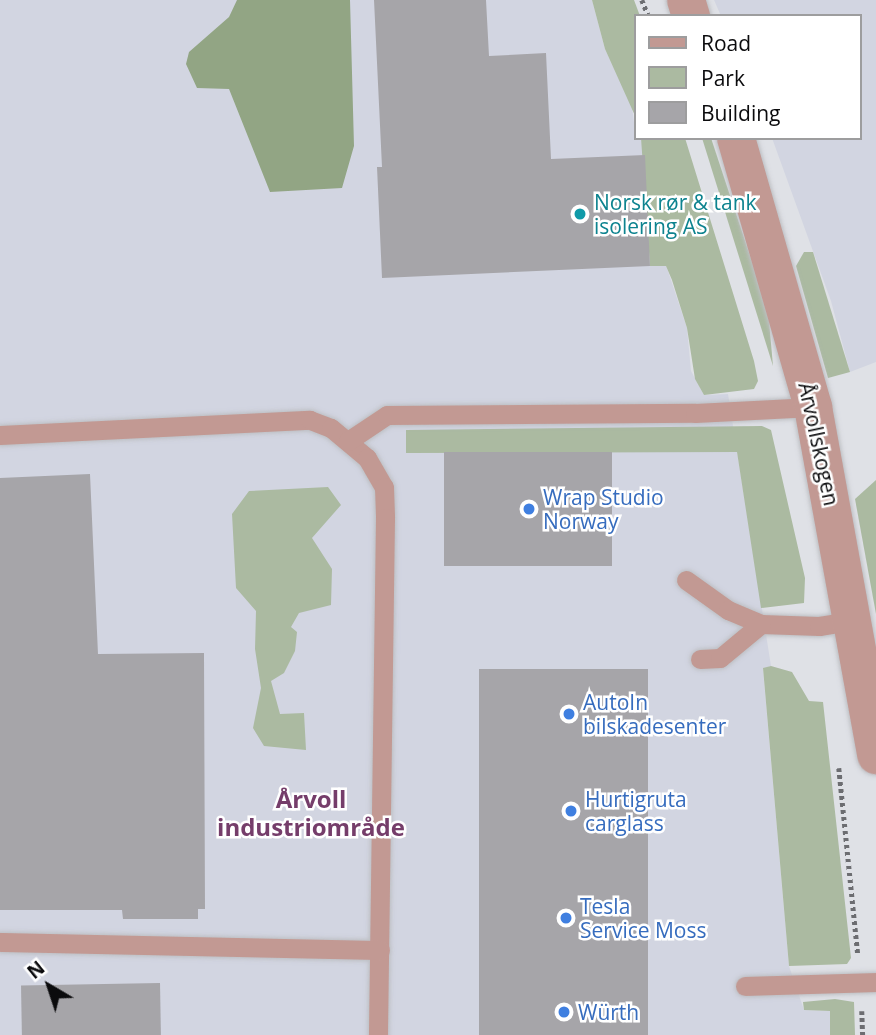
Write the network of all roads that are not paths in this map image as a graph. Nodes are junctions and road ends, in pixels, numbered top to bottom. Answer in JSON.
{"nodes":[{"id":1,"x":737,"y":140,"type":"edge"},
{"id":2,"x":813,"y":407,"type":"junction"},
{"id":3,"x":0,"y":435,"type":"edge"},
{"id":4,"x":348,"y":441,"type":"junction"},
{"id":5,"x":685,"y":580,"type":"dead end"},
{"id":6,"x":855,"y":620,"type":"junction"},
{"id":7,"x":761,"y":624,"type":"junction"},
{"id":8,"x":700,"y":659,"type":"dead end"},
{"id":9,"x":869,"y":662,"type":"edge"},
{"id":10,"x":876,"y":755,"type":"edge"},
{"id":11,"x":0,"y":942,"type":"edge"},
{"id":12,"x":380,"y":950,"type":"junction"},
{"id":13,"x":867,"y":983,"type":"edge"},
{"id":14,"x":745,"y":986,"type":"dead end"},
{"id":15,"x":379,"y":1035,"type":"edge"}],
"edges":[{"from":1,"to":2,"type":"street","name":"Årvollskogen"},
{"from":2,"to":4,"type":"lane"},
{"from":2,"to":6,"type":"street","name":"Årvollskogen"},
{"from":3,"to":4,"type":"lane"},
{"from":4,"to":12,"type":"lane"},
{"from":5,"to":7,"type":"lane"},
{"from":6,"to":7,"type":"lane"},
{"from":6,"to":9,"type":"street","name":"Årvollskogen"},
{"from":7,"to":8,"type":"lane"},
{"from":9,"to":10,"type":"street","name":"Årvollskogen"},
{"from":11,"to":12,"type":"lane"},
{"from":12,"to":15,"type":"lane"},
{"from":13,"to":14,"type":"lane"}]}
